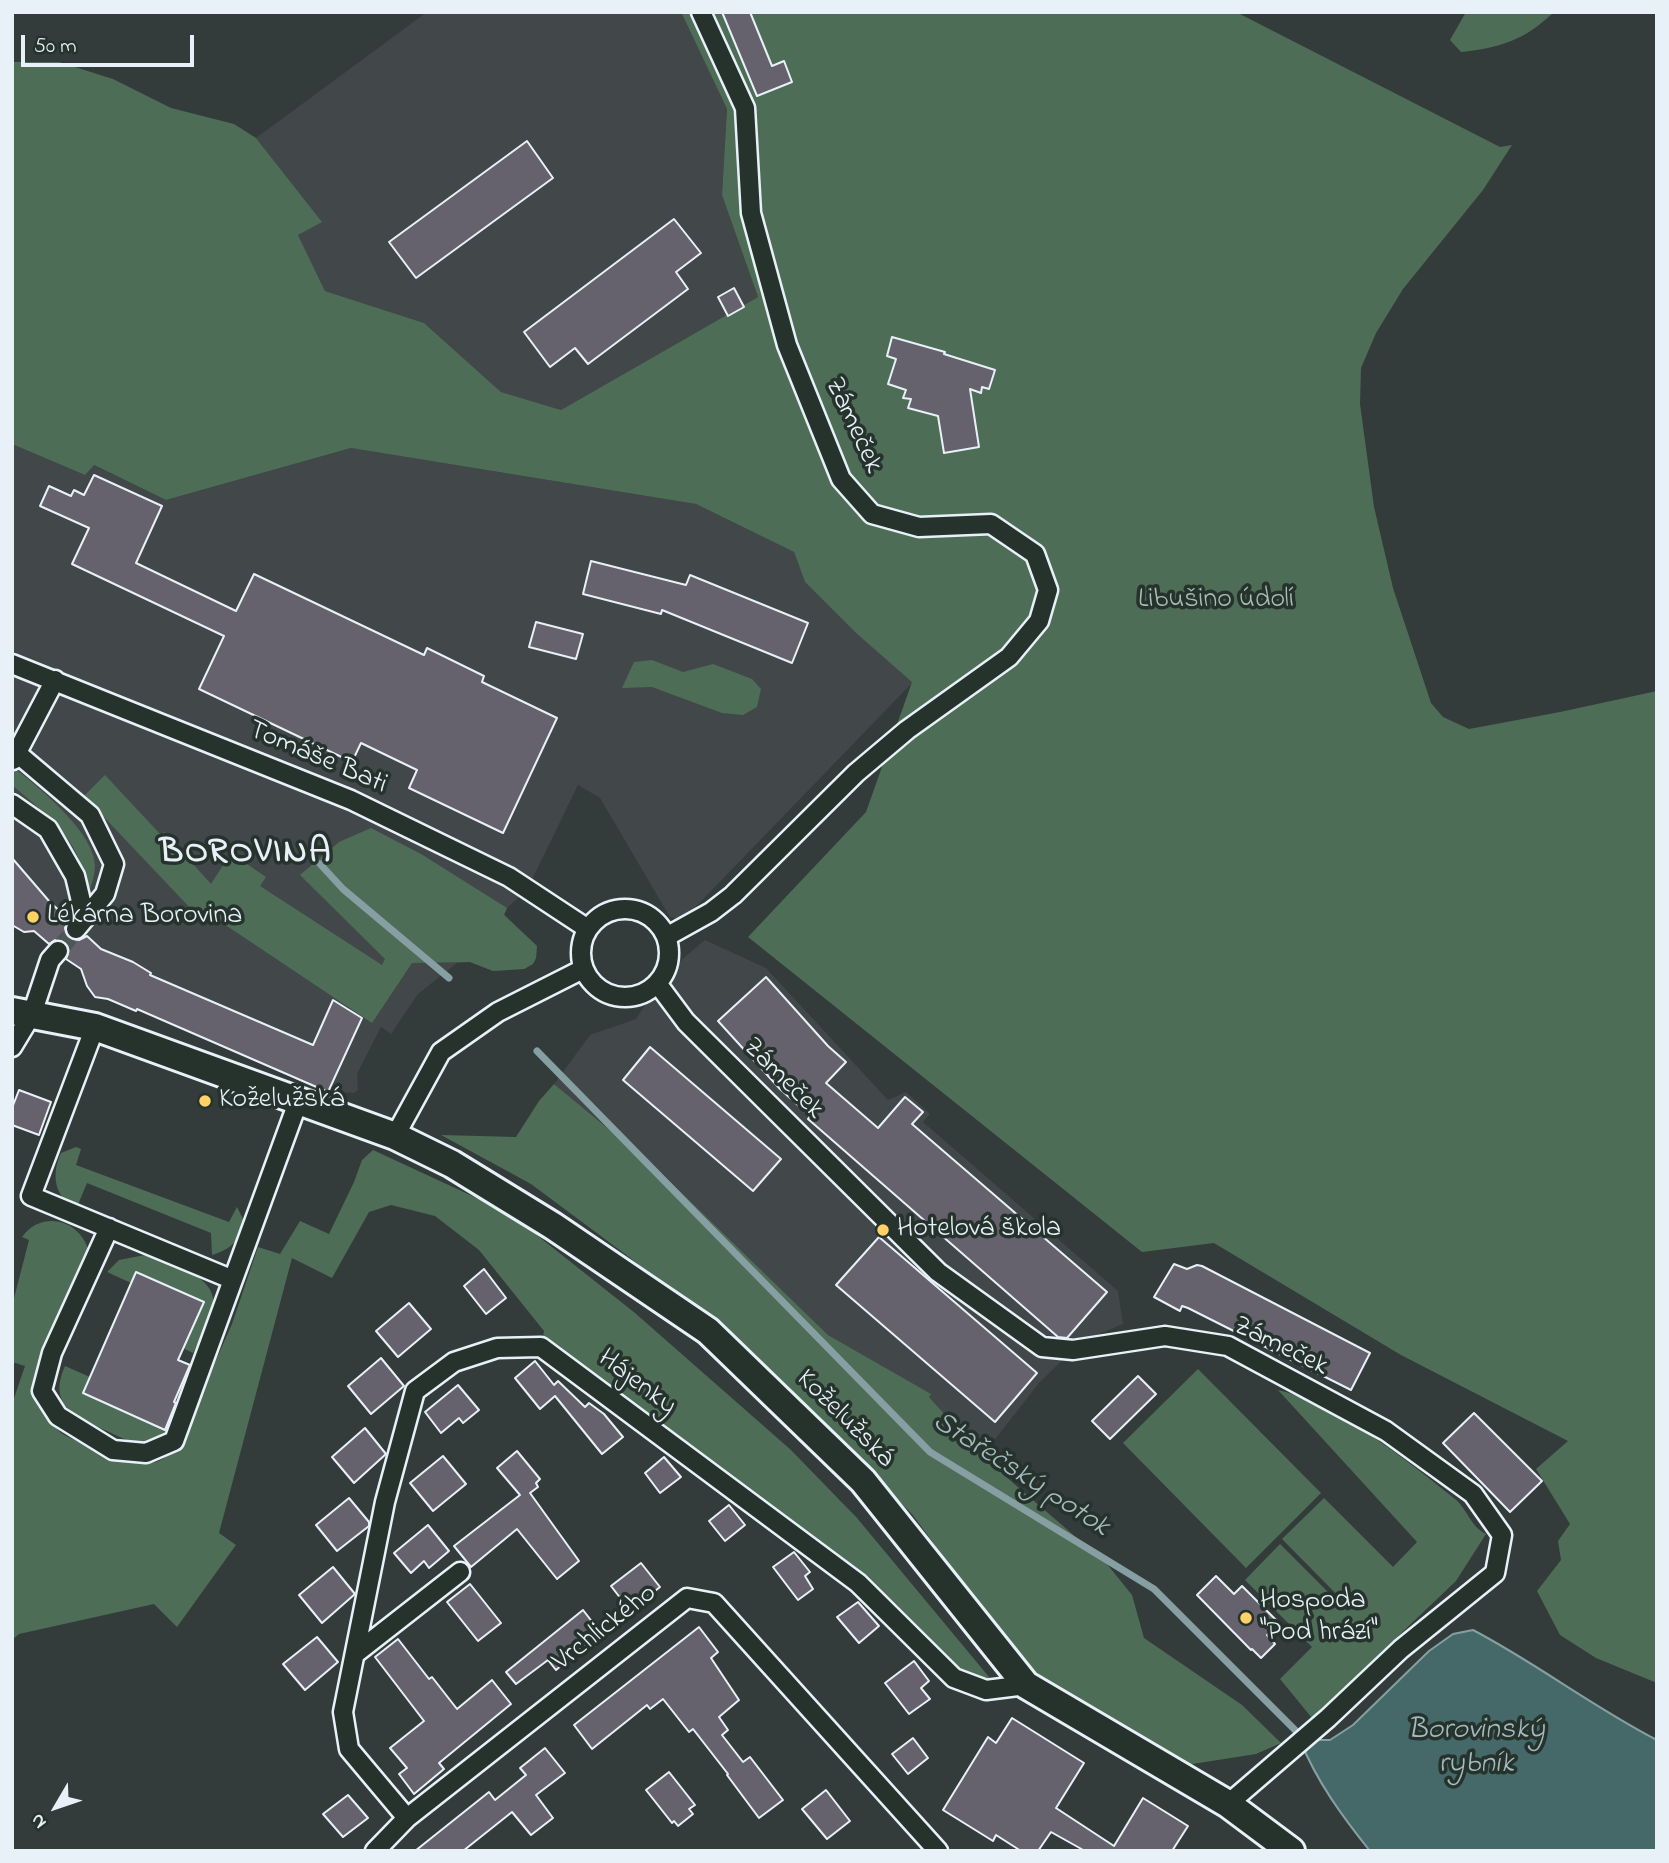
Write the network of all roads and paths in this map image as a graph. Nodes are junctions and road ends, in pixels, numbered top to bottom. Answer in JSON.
{"nodes":[{"id":1,"x":701,"y":12,"type":"edge"},
{"id":2,"x":12,"y":664,"type":"edge"},
{"id":3,"x":55,"y":680,"type":"junction"},
{"id":4,"x":14,"y":755,"type":"edge"},
{"id":5,"x":12,"y":804,"type":"edge"},
{"id":6,"x":588,"y":929,"type":"junction"},
{"id":7,"x":666,"y":937,"type":"junction"},
{"id":8,"x":58,"y":951,"type":"tunnel mouth"},
{"id":9,"x":583,"y":969,"type":"junction"},
{"id":10,"x":657,"y":983,"type":"junction"},
{"id":11,"x":22,"y":1012,"type":"edge"},
{"id":12,"x":95,"y":1027,"type":"junction"},
{"id":13,"x":12,"y":1047,"type":"edge"},
{"id":14,"x":298,"y":1102,"type":"junction"},
{"id":15,"x":396,"y":1136,"type":"junction"},
{"id":16,"x":109,"y":1228,"type":"junction"},
{"id":17,"x":232,"y":1279,"type":"junction"},
{"id":18,"x":460,"y":1572,"type":"dead end"},
{"id":19,"x":355,"y":1654,"type":"junction"},
{"id":20,"x":1026,"y":1685,"type":"junction"},
{"id":21,"x":1228,"y":1804,"type":"junction"},
{"id":22,"x":407,"y":1818,"type":"junction"},
{"id":23,"x":375,"y":1851,"type":"edge"},
{"id":24,"x":938,"y":1851,"type":"edge"},
{"id":25,"x":1291,"y":1851,"type":"edge"}],
"edges":[{"from":1,"to":7,"type":"street","name":"Zámeček"},
{"from":2,"to":3,"type":"street","name":"Tomáše Bati"},
{"from":3,"to":4,"type":"street"},
{"from":3,"to":6,"type":"street","name":"Tomáše Bati"},
{"from":4,"to":5,"type":"street"},
{"from":6,"to":7,"type":"street"},
{"from":6,"to":9,"type":"street"},
{"from":7,"to":10,"type":"street"},
{"from":8,"to":11,"type":"street"},
{"from":9,"to":10,"type":"street"},
{"from":9,"to":15,"type":"street"},
{"from":10,"to":21,"type":"street","name":"Zámeček"},
{"from":11,"to":12,"type":"main road","name":"Koželužská"},
{"from":11,"to":13,"type":"street"},
{"from":12,"to":14,"type":"main road","name":"Koželužská"},
{"from":12,"to":16,"type":"street"},
{"from":14,"to":15,"type":"main road","name":"Koželužská"},
{"from":14,"to":17,"type":"street"},
{"from":15,"to":20,"type":"main road","name":"Koželužská"},
{"from":16,"to":17,"type":"street"},
{"from":16,"to":17,"type":"street"},
{"from":18,"to":19,"type":"street"},
{"from":19,"to":20,"type":"street","name":"Hájenky"},
{"from":19,"to":22,"type":"street","name":"Hájenky"},
{"from":20,"to":21,"type":"main road","name":"Koželužská"},
{"from":21,"to":25,"type":"main road","name":"Koželužská"},
{"from":22,"to":23,"type":"street","name":"Vrchlického"},
{"from":22,"to":24,"type":"street","name":"Vrchlického"}]}
